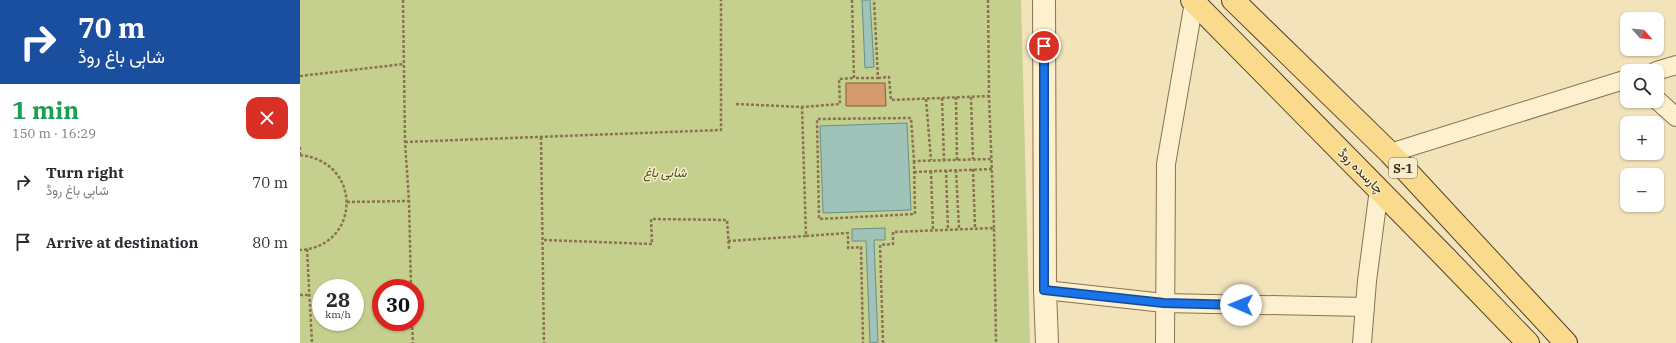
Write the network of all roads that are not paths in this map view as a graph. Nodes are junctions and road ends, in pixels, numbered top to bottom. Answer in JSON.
{"nodes":[{"id":1,"x":1044,"y":0,"type":"edge"},
{"id":2,"x":1233,"y":0,"type":"edge"},
{"id":3,"x":1193,"y":1,"type":"edge"},
{"id":4,"x":1676,"y":65,"type":"edge"},
{"id":5,"x":1664,"y":69,"type":"edge"},
{"id":6,"x":1620,"y":81,"type":"edge"},
{"id":7,"x":1664,"y":106,"type":"edge"},
{"id":8,"x":1676,"y":117,"type":"edge"},
{"id":9,"x":1390,"y":153,"type":"junction"},
{"id":10,"x":1379,"y":189,"type":"junction"},
{"id":11,"x":1044,"y":290,"type":"junction"},
{"id":12,"x":1164,"y":303,"type":"junction"},
{"id":13,"x":1364,"y":307,"type":"junction"},
{"id":14,"x":1047,"y":343,"type":"edge"},
{"id":15,"x":1165,"y":343,"type":"edge"},
{"id":16,"x":1362,"y":343,"type":"edge"},
{"id":17,"x":1528,"y":343,"type":"edge"},
{"id":18,"x":1566,"y":343,"type":"edge"}],
"edges":[{"from":1,"to":11,"type":"street"},
{"from":2,"to":9,"type":"main road","number":"S-1"},
{"from":3,"to":10,"type":"main road","name":"چارسدہ روڈ","number":"S-1"},
{"from":3,"to":12,"type":"street"},
{"from":4,"to":5,"type":"street"},
{"from":6,"to":9,"type":"street"},
{"from":7,"to":8,"type":"street"},
{"from":9,"to":18,"type":"main road","number":"S-1"},
{"from":10,"to":13,"type":"street"},
{"from":10,"to":17,"type":"main road","name":"چارسدہ روڈ","number":"S-1"},
{"from":11,"to":12,"type":"street"},
{"from":11,"to":14,"type":"street"},
{"from":12,"to":13,"type":"street"},
{"from":12,"to":15,"type":"street"},
{"from":13,"to":16,"type":"street"}]}
